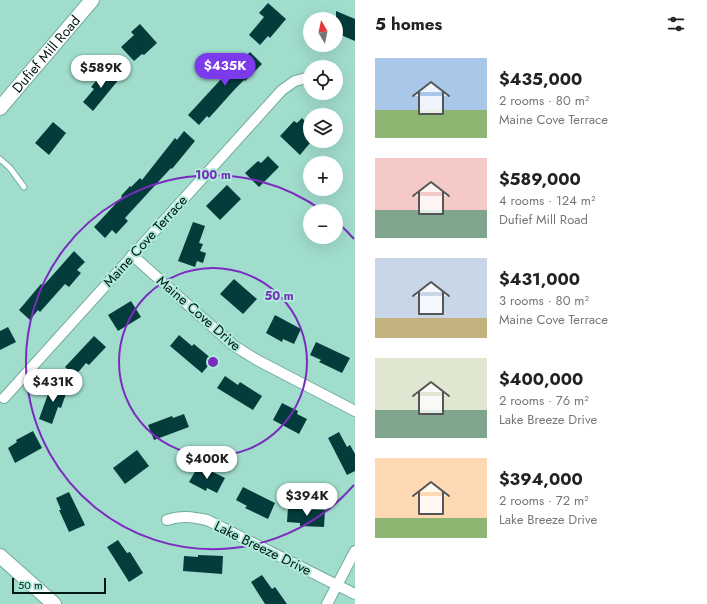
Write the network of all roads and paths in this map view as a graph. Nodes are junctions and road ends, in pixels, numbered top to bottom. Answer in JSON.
{"nodes":[{"id":1,"x":92,"y":0,"type":"edge"},
{"id":2,"x":303,"y":79,"type":"edge"},
{"id":3,"x":0,"y":108,"type":"edge"},
{"id":4,"x":0,"y":159,"type":"edge"},
{"id":5,"x":24,"y":187,"type":"dead end"},
{"id":6,"x":132,"y":255,"type":"junction"},
{"id":7,"x":4,"y":398,"type":"dead end"},
{"id":8,"x":355,"y":411,"type":"edge"},
{"id":9,"x":167,"y":520,"type":"dead end"},
{"id":10,"x":355,"y":551,"type":"edge"},
{"id":11,"x":0,"y":556,"type":"edge"},
{"id":12,"x":338,"y":585,"type":"junction"},
{"id":13,"x":355,"y":594,"type":"edge"},
{"id":14,"x":54,"y":604,"type":"edge"},
{"id":15,"x":327,"y":604,"type":"edge"}],
"edges":[{"from":1,"to":3,"type":"main road","name":"Dufief Mill Road"},
{"from":2,"to":6,"type":"street","name":"Maine Cove Terrace"},
{"from":4,"to":5,"type":"lane"},
{"from":6,"to":7,"type":"street","name":"Maine Cove Terrace"},
{"from":6,"to":8,"type":"street","name":"Maine Cove Drive"},
{"from":9,"to":12,"type":"street","name":"Lake Breeze Drive"},
{"from":10,"to":12,"type":"street"},
{"from":11,"to":14,"type":"main road"},
{"from":12,"to":13,"type":"street","name":"Lake Breeze Drive"},
{"from":12,"to":15,"type":"street"}]}
